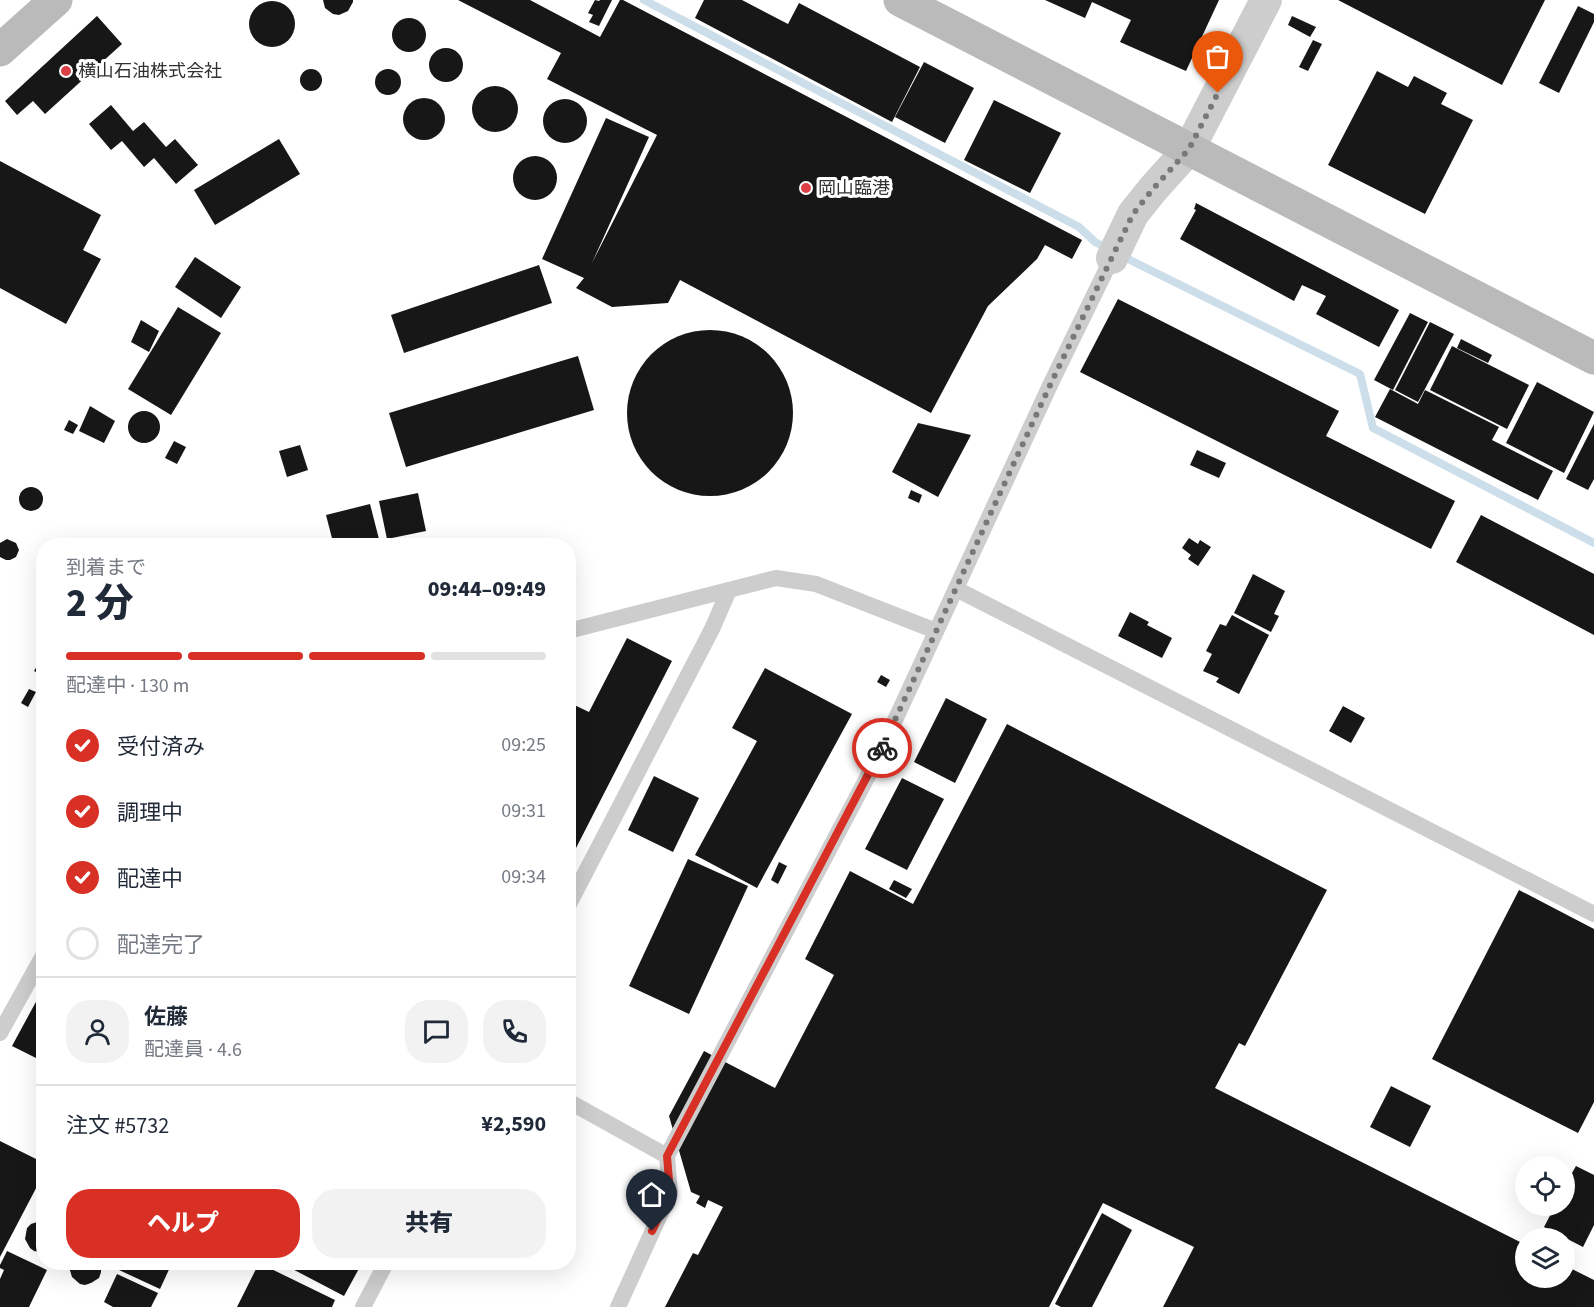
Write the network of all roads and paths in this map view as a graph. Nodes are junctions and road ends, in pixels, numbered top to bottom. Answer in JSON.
{"nodes":[{"id":1,"x":56,"y":0,"type":"edge"},
{"id":2,"x":900,"y":0,"type":"edge"},
{"id":3,"x":1266,"y":0,"type":"edge"},
{"id":4,"x":0,"y":50,"type":"edge"},
{"id":5,"x":1189,"y":149,"type":"junction"},
{"id":6,"x":1116,"y":251,"type":"joint"},
{"id":7,"x":1594,"y":358,"type":"edge"},
{"id":8,"x":956,"y":589,"type":"junction"},
{"id":9,"x":729,"y":590,"type":"junction"},
{"id":10,"x":576,"y":629,"type":"edge"},
{"id":11,"x":936,"y":631,"type":"junction"},
{"id":12,"x":576,"y":891,"type":"edge"},
{"id":13,"x":1594,"y":914,"type":"edge"},
{"id":14,"x":36,"y":968,"type":"edge"},
{"id":15,"x":0,"y":1033,"type":"edge"},
{"id":16,"x":576,"y":1105,"type":"edge"},
{"id":17,"x":667,"y":1156,"type":"junction"},
{"id":18,"x":382,"y":1270,"type":"edge"},
{"id":19,"x":363,"y":1307,"type":"edge"},
{"id":20,"x":618,"y":1307,"type":"edge"}],
"edges":[{"from":1,"to":4,"type":"street"},
{"from":2,"to":5,"type":"street"},
{"from":3,"to":5,"type":"street"},
{"from":5,"to":6,"type":"street"},
{"from":5,"to":7,"type":"street"},
{"from":6,"to":8,"type":"lane"},
{"from":8,"to":11,"type":"lane"},
{"from":8,"to":13,"type":"lane"},
{"from":9,"to":10,"type":"lane"},
{"from":9,"to":11,"type":"lane"},
{"from":9,"to":12,"type":"lane"},
{"from":11,"to":17,"type":"lane"},
{"from":14,"to":15,"type":"lane"},
{"from":16,"to":17,"type":"lane"},
{"from":17,"to":20,"type":"lane"},
{"from":18,"to":19,"type":"lane"}]}
